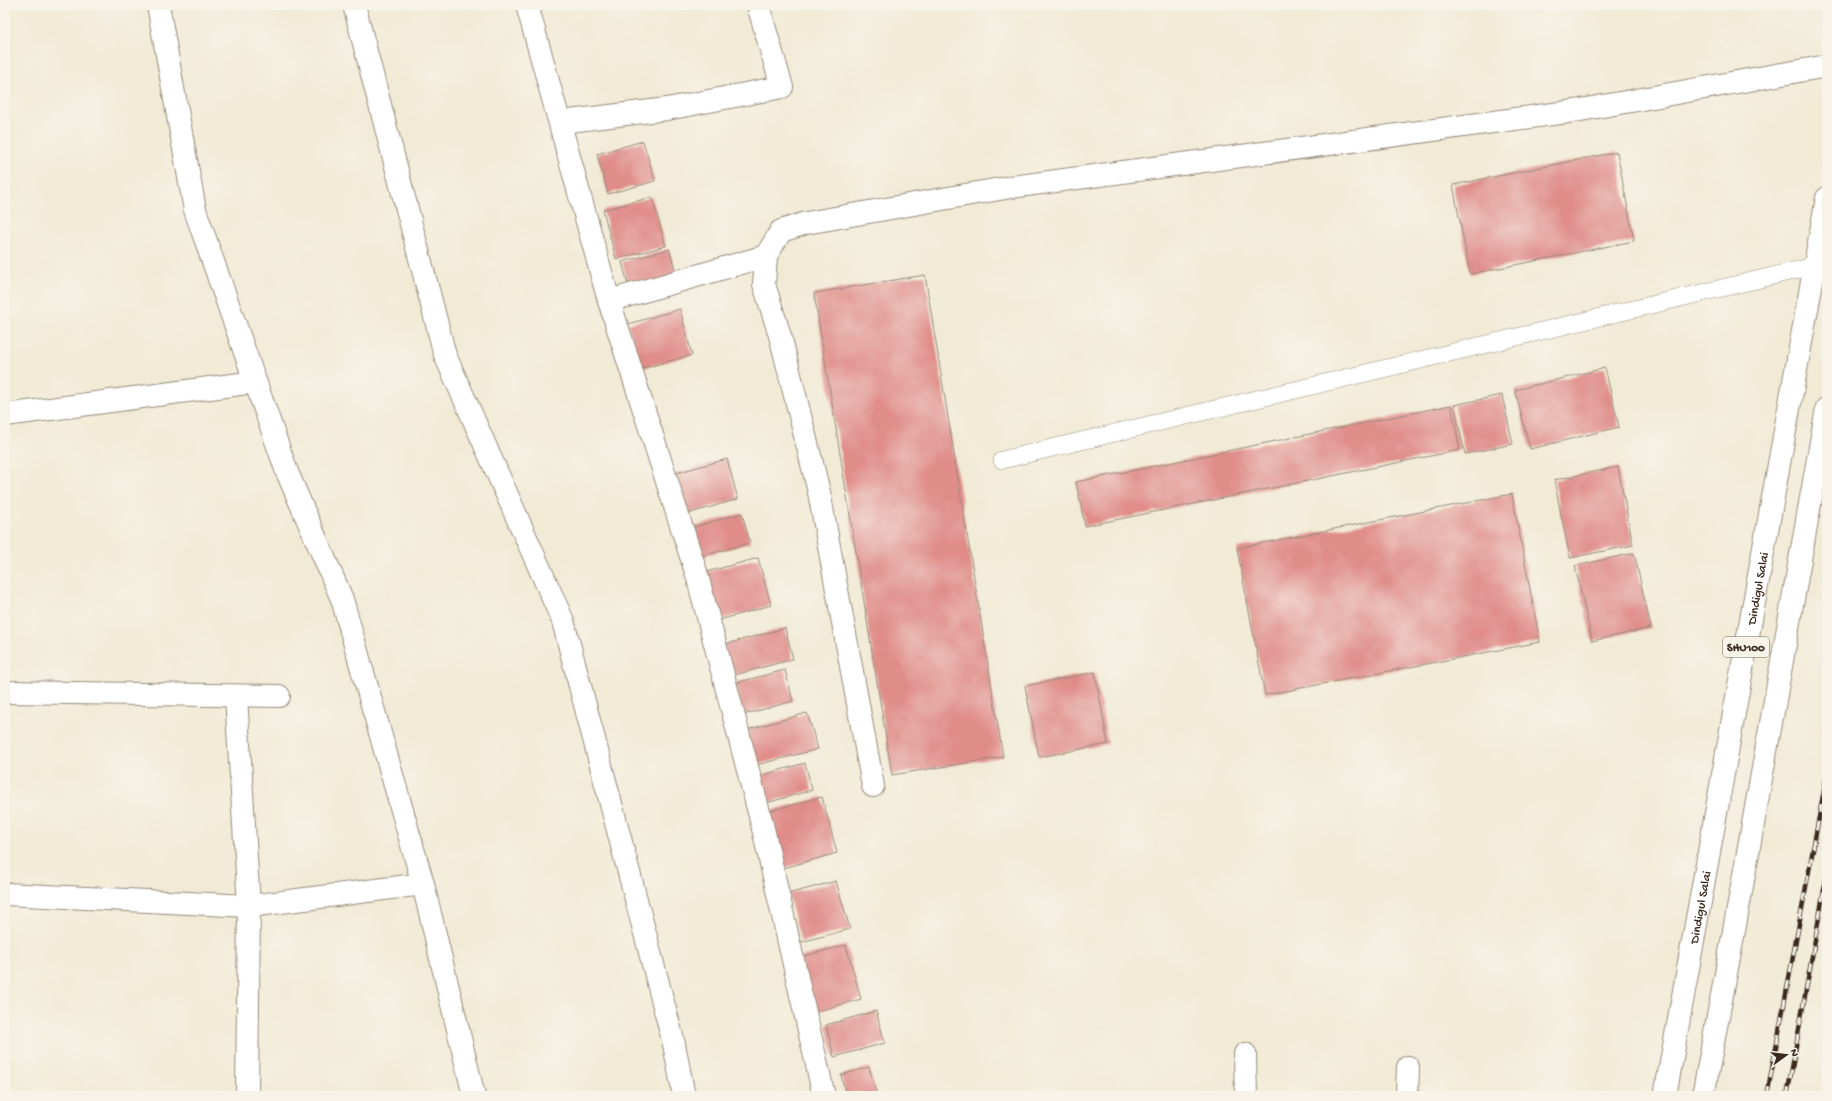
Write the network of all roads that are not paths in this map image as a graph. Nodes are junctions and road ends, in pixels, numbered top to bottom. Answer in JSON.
{"nodes":[{"id":1,"x":158,"y":5,"type":"edge"},
{"id":2,"x":354,"y":5,"type":"edge"},
{"id":3,"x":527,"y":5,"type":"edge"},
{"id":4,"x":758,"y":5,"type":"edge"},
{"id":5,"x":1827,"y":66,"type":"edge"},
{"id":6,"x":561,"y":122,"type":"junction"},
{"id":7,"x":1827,"y":198,"type":"edge"},
{"id":8,"x":766,"y":256,"type":"junction"},
{"id":9,"x":1814,"y":266,"type":"junction"},
{"id":10,"x":609,"y":302,"type":"junction"},
{"id":11,"x":255,"y":382,"type":"junction"},
{"id":12,"x":1827,"y":408,"type":"edge"},
{"id":13,"x":5,"y":415,"type":"edge"},
{"id":14,"x":1002,"y":460,"type":"dead end"},
{"id":15,"x":5,"y":692,"type":"edge"},
{"id":16,"x":236,"y":696,"type":"junction"},
{"id":17,"x":278,"y":696,"type":"dead end"},
{"id":18,"x":873,"y":786,"type":"dead end"},
{"id":19,"x":423,"y":884,"type":"junction"},
{"id":20,"x":5,"y":894,"type":"edge"},
{"id":21,"x":249,"y":906,"type":"junction"},
{"id":22,"x":1246,"y":1054,"type":"dead end"},
{"id":23,"x":1408,"y":1067,"type":"dead end"},
{"id":24,"x":247,"y":1096,"type":"edge"},
{"id":25,"x":474,"y":1096,"type":"edge"},
{"id":26,"x":684,"y":1096,"type":"edge"},
{"id":27,"x":824,"y":1096,"type":"edge"},
{"id":28,"x":1246,"y":1096,"type":"edge"},
{"id":29,"x":1407,"y":1096,"type":"edge"},
{"id":30,"x":1665,"y":1096,"type":"edge"},
{"id":31,"x":1703,"y":1096,"type":"edge"}],
"edges":[{"from":1,"to":11,"type":"street"},
{"from":2,"to":26,"type":"street"},
{"from":3,"to":6,"type":"street"},
{"from":4,"to":6,"type":"street"},
{"from":5,"to":8,"type":"street"},
{"from":6,"to":10,"type":"street"},
{"from":7,"to":9,"type":"street","name":"Dindigul Salai","number":"SHU100"},
{"from":8,"to":10,"type":"street"},
{"from":8,"to":18,"type":"street"},
{"from":9,"to":14,"type":"lane"},
{"from":9,"to":30,"type":"street","name":"Dindigul Salai","number":"SHU100"},
{"from":10,"to":27,"type":"street"},
{"from":11,"to":13,"type":"street"},
{"from":11,"to":19,"type":"street"},
{"from":12,"to":31,"type":"street","number":"SHU100"},
{"from":15,"to":16,"type":"street"},
{"from":16,"to":17,"type":"street"},
{"from":16,"to":21,"type":"street"},
{"from":19,"to":21,"type":"street"},
{"from":19,"to":25,"type":"street"},
{"from":20,"to":21,"type":"street"},
{"from":21,"to":24,"type":"street"},
{"from":22,"to":28,"type":"street"},
{"from":23,"to":29,"type":"street"}]}
